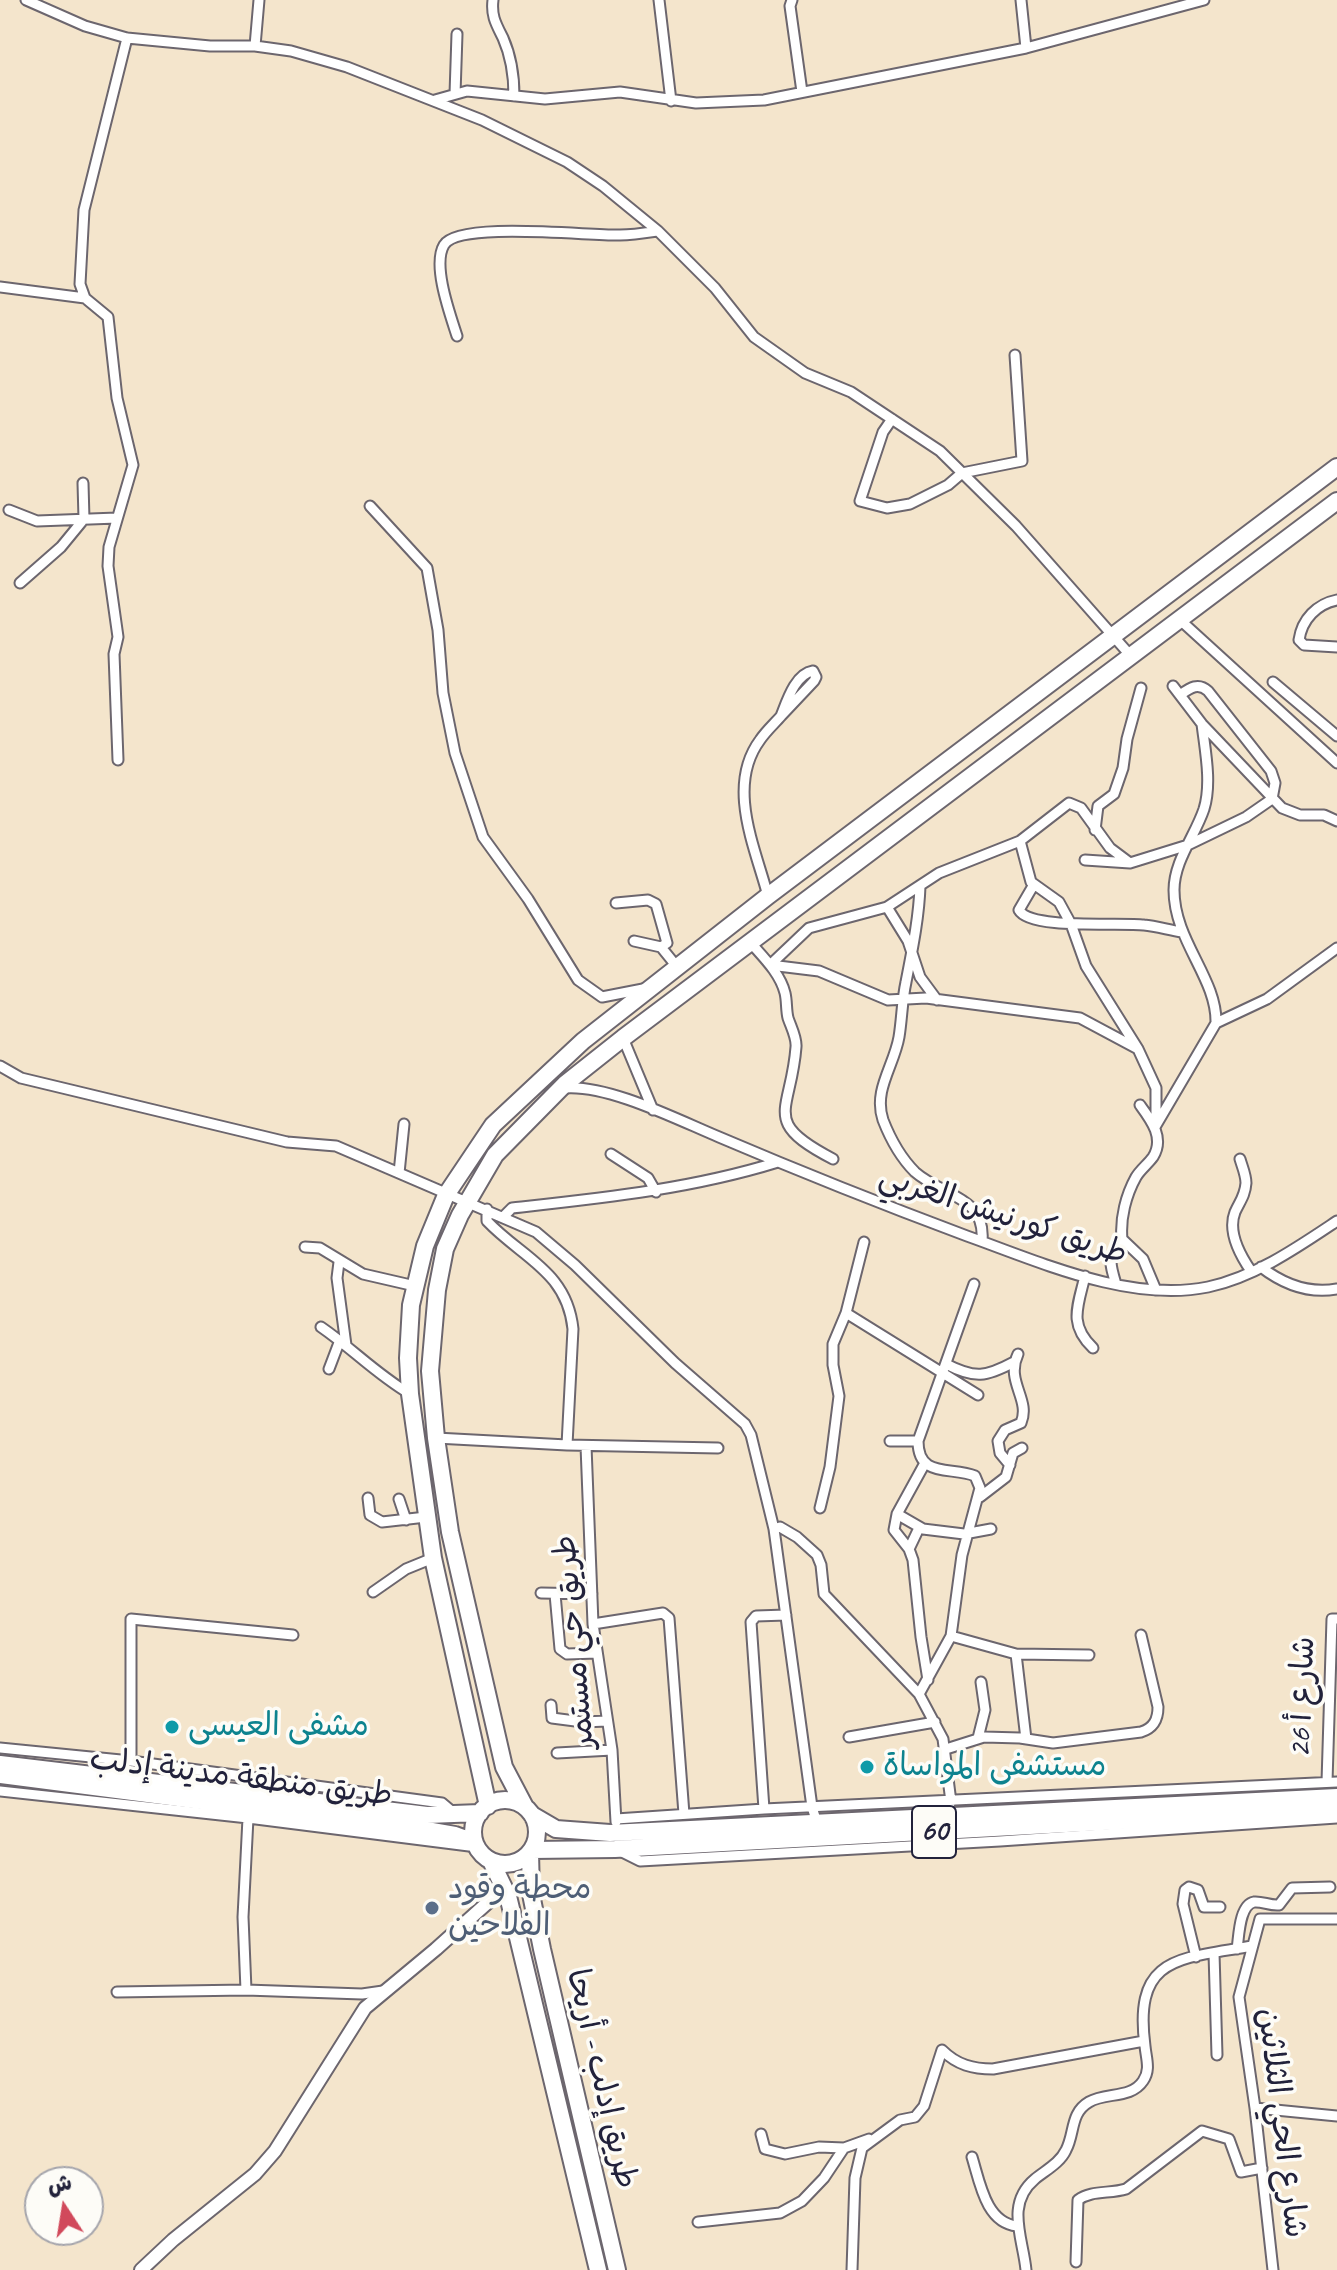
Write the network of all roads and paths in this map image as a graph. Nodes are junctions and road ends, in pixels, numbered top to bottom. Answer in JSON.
{"nodes":[{"id":1,"x":259,"y":0,"type":"edge"},
{"id":2,"x":493,"y":0,"type":"edge"},
{"id":3,"x":659,"y":0,"type":"edge"},
{"id":4,"x":792,"y":0,"type":"edge"},
{"id":5,"x":1021,"y":0,"type":"edge"},
{"id":6,"x":1204,"y":0,"type":"edge"},
{"id":7,"x":29,"y":1,"type":"edge"},
{"id":8,"x":457,"y":34,"type":"dead end"},
{"id":9,"x":127,"y":38,"type":"junction"},
{"id":10,"x":255,"y":46,"type":"junction"},
{"id":11,"x":1026,"y":48,"type":"junction"},
{"id":12,"x":802,"y":92,"type":"junction"},
{"id":13,"x":455,"y":94,"type":"junction"},
{"id":14,"x":514,"y":96,"type":"junction"},
{"id":15,"x":435,"y":100,"type":"junction"},
{"id":16,"x":671,"y":101,"type":"junction"},
{"id":17,"x":658,"y":231,"type":"junction"},
{"id":18,"x":0,"y":287,"type":"edge"},
{"id":19,"x":85,"y":298,"type":"junction"},
{"id":20,"x":457,"y":336,"type":"dead end"},
{"id":21,"x":1015,"y":355,"type":"dead end"},
{"id":22,"x":892,"y":419,"type":"junction"},
{"id":23,"x":1337,"y":467,"type":"edge"},
{"id":24,"x":962,"y":473,"type":"junction"},
{"id":25,"x":83,"y":483,"type":"dead end"},
{"id":26,"x":1337,"y":501,"type":"edge"},
{"id":27,"x":370,"y":506,"type":"dead end"},
{"id":28,"x":9,"y":510,"type":"dead end"},
{"id":29,"x":117,"y":518,"type":"junction"},
{"id":30,"x":84,"y":519,"type":"junction"},
{"id":31,"x":20,"y":583,"type":"dead end"},
{"id":32,"x":1337,"y":600,"type":"edge"},
{"id":33,"x":1179,"y":619,"type":"junction"},
{"id":34,"x":1115,"y":637,"type":"junction"},
{"id":35,"x":1337,"y":647,"type":"edge"},
{"id":36,"x":1130,"y":655,"type":"junction"},
{"id":37,"x":1273,"y":682,"type":"dead end"},
{"id":38,"x":1141,"y":688,"type":"dead end"},
{"id":39,"x":781,"y":716,"type":"junction"},
{"id":40,"x":1202,"y":724,"type":"junction"},
{"id":41,"x":1337,"y":736,"type":"edge"},
{"id":42,"x":118,"y":760,"type":"dead end"},
{"id":43,"x":1337,"y":763,"type":"edge"},
{"id":44,"x":1272,"y":799,"type":"junction"},
{"id":45,"x":1337,"y":821,"type":"edge"},
{"id":46,"x":1095,"y":830,"type":"junction"},
{"id":47,"x":1020,"y":841,"type":"junction"},
{"id":48,"x":1188,"y":845,"type":"junction"},
{"id":49,"x":1085,"y":860,"type":"dead end"},
{"id":50,"x":1130,"y":863,"type":"junction"},
{"id":51,"x":920,"y":886,"type":"junction"},
{"id":52,"x":1033,"y":886,"type":"junction"},
{"id":53,"x":768,"y":896,"type":"junction"},
{"id":54,"x":616,"y":903,"type":"dead end"},
{"id":55,"x":887,"y":907,"type":"junction"},
{"id":56,"x":1071,"y":924,"type":"junction"},
{"id":57,"x":1182,"y":932,"type":"junction"},
{"id":58,"x":634,"y":941,"type":"dead end"},
{"id":59,"x":750,"y":942,"type":"junction"},
{"id":60,"x":661,"y":947,"type":"junction"},
{"id":61,"x":1337,"y":948,"type":"edge"},
{"id":62,"x":913,"y":953,"type":"junction"},
{"id":63,"x":770,"y":965,"type":"junction"},
{"id":64,"x":678,"y":968,"type":"junction"},
{"id":65,"x":658,"y":984,"type":"junction"},
{"id":66,"x":903,"y":1000,"type":"junction"},
{"id":67,"x":937,"y":1000,"type":"junction"},
{"id":68,"x":1216,"y":1023,"type":"junction"},
{"id":69,"x":623,"y":1038,"type":"junction"},
{"id":70,"x":1138,"y":1049,"type":"junction"},
{"id":71,"x":0,"y":1066,"type":"edge"},
{"id":72,"x":561,"y":1089,"type":"junction"},
{"id":73,"x":1140,"y":1105,"type":"dead end"},
{"id":74,"x":653,"y":1110,"type":"junction"},
{"id":75,"x":404,"y":1124,"type":"dead end"},
{"id":76,"x":1155,"y":1127,"type":"junction"},
{"id":77,"x":611,"y":1154,"type":"dead end"},
{"id":78,"x":833,"y":1159,"type":"dead end"},
{"id":79,"x":1240,"y":1159,"type":"dead end"},
{"id":80,"x":778,"y":1162,"type":"junction"},
{"id":81,"x":399,"y":1173,"type":"junction"},
{"id":82,"x":656,"y":1192,"type":"junction"},
{"id":83,"x":446,"y":1195,"type":"junction"},
{"id":84,"x":468,"y":1201,"type":"junction"},
{"id":85,"x":487,"y":1209,"type":"junction"},
{"id":86,"x":503,"y":1217,"type":"junction"},
{"id":87,"x":1337,"y":1221,"type":"edge"},
{"id":88,"x":1122,"y":1239,"type":"junction"},
{"id":89,"x":982,"y":1241,"type":"junction"},
{"id":90,"x":864,"y":1242,"type":"dead end"},
{"id":91,"x":305,"y":1247,"type":"dead end"},
{"id":92,"x":339,"y":1262,"type":"junction"},
{"id":93,"x":1256,"y":1269,"type":"junction"},
{"id":94,"x":1085,"y":1276,"type":"junction"},
{"id":95,"x":974,"y":1284,"type":"dead end"},
{"id":96,"x":1116,"y":1284,"type":"junction"},
{"id":97,"x":415,"y":1286,"type":"junction"},
{"id":98,"x":1337,"y":1289,"type":"edge"},
{"id":99,"x":1156,"y":1290,"type":"junction"},
{"id":100,"x":846,"y":1313,"type":"junction"},
{"id":101,"x":321,"y":1327,"type":"dead end"},
{"id":102,"x":343,"y":1342,"type":"junction"},
{"id":103,"x":1093,"y":1348,"type":"dead end"},
{"id":104,"x":329,"y":1369,"type":"dead end"},
{"id":105,"x":944,"y":1369,"type":"junction"},
{"id":106,"x":410,"y":1394,"type":"junction"},
{"id":107,"x":978,"y":1395,"type":"dead end"},
{"id":108,"x":436,"y":1438,"type":"junction"},
{"id":109,"x":890,"y":1441,"type":"dead end"},
{"id":110,"x":918,"y":1441,"type":"junction"},
{"id":111,"x":567,"y":1445,"type":"junction"},
{"id":112,"x":586,"y":1446,"type":"junction"},
{"id":113,"x":718,"y":1448,"type":"dead end"},
{"id":114,"x":1022,"y":1448,"type":"dead end"},
{"id":115,"x":925,"y":1463,"type":"junction"},
{"id":116,"x":1010,"y":1465,"type":"junction"},
{"id":117,"x":980,"y":1497,"type":"junction"},
{"id":118,"x":368,"y":1498,"type":"dead end"},
{"id":119,"x":399,"y":1499,"type":"dead end"},
{"id":120,"x":820,"y":1508,"type":"dead end"},
{"id":121,"x":897,"y":1514,"type":"junction"},
{"id":122,"x":426,"y":1517,"type":"junction"},
{"id":123,"x":406,"y":1520,"type":"junction"},
{"id":124,"x":919,"y":1528,"type":"junction"},
{"id":125,"x":774,"y":1529,"type":"junction"},
{"id":126,"x":991,"y":1529,"type":"dead end"},
{"id":127,"x":969,"y":1534,"type":"junction"},
{"id":128,"x":909,"y":1549,"type":"junction"},
{"id":129,"x":433,"y":1558,"type":"junction"},
{"id":130,"x":373,"y":1592,"type":"dead end"},
{"id":131,"x":541,"y":1593,"type":"dead end"},
{"id":132,"x":555,"y":1594,"type":"junction"},
{"id":133,"x":592,"y":1594,"type":"junction"},
{"id":134,"x":786,"y":1615,"type":"junction"},
{"id":135,"x":1337,"y":1619,"type":"edge"},
{"id":136,"x":593,"y":1624,"type":"junction"},
{"id":137,"x":293,"y":1635,"type":"dead end"},
{"id":138,"x":1141,"y":1635,"type":"dead end"},
{"id":139,"x":951,"y":1636,"type":"junction"},
{"id":140,"x":597,"y":1653,"type":"junction"},
{"id":141,"x":1016,"y":1654,"type":"junction"},
{"id":142,"x":1089,"y":1655,"type":"dead end"},
{"id":143,"x":928,"y":1680,"type":"junction"},
{"id":144,"x":981,"y":1682,"type":"dead end"},
{"id":145,"x":919,"y":1694,"type":"junction"},
{"id":146,"x":551,"y":1705,"type":"dead end"},
{"id":147,"x":607,"y":1721,"type":"junction"},
{"id":148,"x":935,"y":1722,"type":"junction"},
{"id":149,"x":849,"y":1737,"type":"dead end"},
{"id":150,"x":978,"y":1738,"type":"junction"},
{"id":151,"x":1026,"y":1739,"type":"junction"},
{"id":152,"x":0,"y":1748,"type":"edge"},
{"id":153,"x":946,"y":1749,"type":"junction"},
{"id":154,"x":612,"y":1750,"type":"junction"},
{"id":155,"x":557,"y":1753,"type":"dead end"},
{"id":156,"x":131,"y":1761,"type":"junction"},
{"id":157,"x":0,"y":1764,"type":"edge"},
{"id":158,"x":0,"y":1775,"type":"edge"},
{"id":159,"x":1332,"y":1782,"type":"edge"},
{"id":160,"x":0,"y":1791,"type":"edge"},
{"id":161,"x":1337,"y":1797,"type":"edge"},
{"id":162,"x":951,"y":1802,"type":"junction"},
{"id":163,"x":764,"y":1809,"type":"junction"},
{"id":164,"x":1337,"y":1809,"type":"edge"},
{"id":165,"x":484,"y":1810,"type":"junction"},
{"id":166,"x":528,"y":1811,"type":"junction"},
{"id":167,"x":455,"y":1814,"type":"junction"},
{"id":168,"x":684,"y":1814,"type":"junction"},
{"id":169,"x":814,"y":1815,"type":"junction"},
{"id":170,"x":248,"y":1818,"type":"junction"},
{"id":171,"x":1337,"y":1818,"type":"edge"},
{"id":172,"x":615,"y":1834,"type":"junction"},
{"id":173,"x":476,"y":1844,"type":"junction"},
{"id":174,"x":531,"y":1851,"type":"junction"},
{"id":175,"x":491,"y":1861,"type":"junction"},
{"id":176,"x":505,"y":1887,"type":"junction"},
{"id":177,"x":1330,"y":1887,"type":"dead end"},
{"id":178,"x":1220,"y":1907,"type":"dead end"},
{"id":179,"x":1337,"y":1919,"type":"edge"},
{"id":180,"x":1252,"y":1946,"type":"junction"},
{"id":181,"x":1237,"y":1949,"type":"junction"},
{"id":182,"x":1214,"y":1953,"type":"junction"},
{"id":183,"x":1196,"y":1957,"type":"junction"},
{"id":184,"x":246,"y":1990,"type":"junction"},
{"id":185,"x":383,"y":1991,"type":"junction"},
{"id":186,"x":117,"y":1992,"type":"dead end"},
{"id":187,"x":1144,"y":2041,"type":"junction"},
{"id":188,"x":1217,"y":2055,"type":"dead end"},
{"id":189,"x":1255,"y":2108,"type":"junction"},
{"id":190,"x":1337,"y":2116,"type":"edge"},
{"id":191,"x":761,"y":2134,"type":"dead end"},
{"id":192,"x":875,"y":2136,"type":"junction"},
{"id":193,"x":844,"y":2148,"type":"junction"},
{"id":194,"x":972,"y":2157,"type":"dead end"},
{"id":195,"x":1262,"y":2168,"type":"junction"},
{"id":196,"x":698,"y":2222,"type":"dead end"},
{"id":197,"x":1017,"y":2226,"type":"junction"},
{"id":198,"x":1076,"y":2262,"type":"dead end"},
{"id":199,"x":141,"y":2270,"type":"edge"},
{"id":200,"x":598,"y":2270,"type":"edge"},
{"id":201,"x":617,"y":2270,"type":"edge"},
{"id":202,"x":852,"y":2270,"type":"edge"},
{"id":203,"x":1026,"y":2270,"type":"edge"},
{"id":204,"x":1273,"y":2270,"type":"edge"}],
"edges":[{"from":1,"to":10,"type":"street"},
{"from":2,"to":14,"type":"street"},
{"from":3,"to":16,"type":"street"},
{"from":4,"to":12,"type":"street"},
{"from":5,"to":11,"type":"street"},
{"from":6,"to":11,"type":"street"},
{"from":7,"to":9,"type":"street"},
{"from":8,"to":13,"type":"street"},
{"from":9,"to":10,"type":"street"},
{"from":9,"to":19,"type":"street"},
{"from":10,"to":15,"type":"street"},
{"from":11,"to":12,"type":"street"},
{"from":12,"to":16,"type":"street"},
{"from":13,"to":14,"type":"street"},
{"from":13,"to":15,"type":"street"},
{"from":14,"to":16,"type":"street"},
{"from":15,"to":17,"type":"street"},
{"from":17,"to":20,"type":"street"},
{"from":17,"to":22,"type":"street"},
{"from":18,"to":19,"type":"street"},
{"from":19,"to":29,"type":"street"},
{"from":21,"to":24,"type":"street"},
{"from":22,"to":24,"type":"street"},
{"from":22,"to":24,"type":"street"},
{"from":23,"to":34,"type":"main road"},
{"from":24,"to":34,"type":"street"},
{"from":25,"to":30,"type":"street"},
{"from":26,"to":33,"type":"main road"},
{"from":27,"to":65,"type":"street"},
{"from":28,"to":30,"type":"street"},
{"from":29,"to":30,"type":"street"},
{"from":29,"to":42,"type":"street"},
{"from":30,"to":31,"type":"street"},
{"from":32,"to":35,"type":"street"},
{"from":33,"to":36,"type":"main road"},
{"from":33,"to":43,"type":"street"},
{"from":34,"to":36,"type":"street"},
{"from":34,"to":53,"type":"main road"},
{"from":36,"to":59,"type":"main road"},
{"from":37,"to":41,"type":"street"},
{"from":38,"to":46,"type":"street"},
{"from":39,"to":39,"type":"street"},
{"from":39,"to":53,"type":"street"},
{"from":40,"to":44,"type":"street"},
{"from":40,"to":44,"type":"street"},
{"from":40,"to":48,"type":"street"},
{"from":44,"to":45,"type":"street"},
{"from":44,"to":48,"type":"street"},
{"from":46,"to":47,"type":"street"},
{"from":46,"to":50,"type":"street"},
{"from":47,"to":51,"type":"street"},
{"from":47,"to":52,"type":"street"},
{"from":48,"to":50,"type":"street"},
{"from":48,"to":57,"type":"street"},
{"from":49,"to":50,"type":"street"},
{"from":51,"to":55,"type":"street"},
{"from":51,"to":62,"type":"street"},
{"from":52,"to":56,"type":"street"},
{"from":52,"to":56,"type":"street"},
{"from":53,"to":64,"type":"main road"},
{"from":54,"to":60,"type":"street"},
{"from":55,"to":62,"type":"street"},
{"from":55,"to":63,"type":"street"},
{"from":56,"to":57,"type":"street"},
{"from":56,"to":70,"type":"street"},
{"from":57,"to":68,"type":"street"},
{"from":58,"to":60,"type":"street"},
{"from":59,"to":63,"type":"street"},
{"from":59,"to":69,"type":"main road"},
{"from":60,"to":64,"type":"street"},
{"from":61,"to":68,"type":"street"},
{"from":62,"to":66,"type":"street"},
{"from":62,"to":67,"type":"street"},
{"from":63,"to":66,"type":"street"},
{"from":63,"to":78,"type":"street"},
{"from":64,"to":65,"type":"main road"},
{"from":65,"to":83,"type":"main road"},
{"from":66,"to":67,"type":"street"},
{"from":66,"to":89,"type":"street"},
{"from":67,"to":70,"type":"street"},
{"from":68,"to":76,"type":"street"},
{"from":69,"to":72,"type":"main road"},
{"from":69,"to":74,"type":"street"},
{"from":70,"to":76,"type":"street"},
{"from":71,"to":81,"type":"street"},
{"from":72,"to":74,"type":"street","name":"طريق كورنيش الغربي"},
{"from":72,"to":84,"type":"main road"},
{"from":73,"to":76,"type":"street"},
{"from":74,"to":80,"type":"street","name":"طريق كورنيش الغربي"},
{"from":75,"to":81,"type":"street"},
{"from":76,"to":88,"type":"street"},
{"from":77,"to":82,"type":"street"},
{"from":79,"to":93,"type":"street"},
{"from":80,"to":82,"type":"street"},
{"from":80,"to":89,"type":"street","name":"طريق كورنيش الغربي"},
{"from":81,"to":83,"type":"street"},
{"from":82,"to":86,"type":"street"},
{"from":83,"to":84,"type":"street"},
{"from":83,"to":97,"type":"main road"},
{"from":84,"to":85,"type":"street"},
{"from":84,"to":108,"type":"main road"},
{"from":85,"to":86,"type":"street"},
{"from":85,"to":111,"type":"street"},
{"from":86,"to":125,"type":"street"},
{"from":87,"to":93,"type":"street","name":"طريق كورنيش الغربي"},
{"from":88,"to":96,"type":"street"},
{"from":88,"to":99,"type":"street"},
{"from":89,"to":94,"type":"street","name":"طريق كورنيش الغربي"},
{"from":90,"to":100,"type":"street"},
{"from":91,"to":92,"type":"street"},
{"from":92,"to":97,"type":"street"},
{"from":92,"to":102,"type":"street"},
{"from":93,"to":98,"type":"street"},
{"from":93,"to":99,"type":"street","name":"طريق كورنيش الغربي"},
{"from":94,"to":96,"type":"street","name":"طريق كورنيش الغربي"},
{"from":94,"to":103,"type":"street"},
{"from":95,"to":105,"type":"street"},
{"from":96,"to":99,"type":"street","name":"طريق كورنيش الغربي"},
{"from":97,"to":106,"type":"main road"},
{"from":100,"to":105,"type":"street"},
{"from":100,"to":120,"type":"street"},
{"from":101,"to":102,"type":"street"},
{"from":102,"to":104,"type":"street"},
{"from":102,"to":106,"type":"street"},
{"from":105,"to":107,"type":"street"},
{"from":105,"to":110,"type":"street"},
{"from":105,"to":116,"type":"street"},
{"from":106,"to":122,"type":"main road"},
{"from":108,"to":111,"type":"street"},
{"from":108,"to":166,"type":"main road"},
{"from":109,"to":110,"type":"street"},
{"from":110,"to":115,"type":"street"},
{"from":111,"to":112,"type":"street"},
{"from":112,"to":113,"type":"street"},
{"from":112,"to":133,"type":"street","name":"طريق حي مستمر"},
{"from":114,"to":116,"type":"street"},
{"from":115,"to":117,"type":"street"},
{"from":115,"to":121,"type":"street"},
{"from":116,"to":117,"type":"street"},
{"from":117,"to":127,"type":"street"},
{"from":118,"to":123,"type":"street"},
{"from":119,"to":123,"type":"street"},
{"from":121,"to":124,"type":"street"},
{"from":121,"to":128,"type":"street"},
{"from":122,"to":123,"type":"street"},
{"from":122,"to":129,"type":"main road"},
{"from":124,"to":127,"type":"street"},
{"from":124,"to":128,"type":"street"},
{"from":125,"to":134,"type":"street"},
{"from":125,"to":145,"type":"street"},
{"from":126,"to":127,"type":"street"},
{"from":127,"to":139,"type":"street"},
{"from":128,"to":143,"type":"street"},
{"from":129,"to":130,"type":"street"},
{"from":129,"to":165,"type":"main road"},
{"from":131,"to":132,"type":"street"},
{"from":132,"to":133,"type":"street"},
{"from":132,"to":140,"type":"street"},
{"from":133,"to":136,"type":"street","name":"طريق حي مستمر"},
{"from":134,"to":163,"type":"street"},
{"from":134,"to":169,"type":"street"},
{"from":135,"to":159,"type":"street","name":"شارع أ 26"},
{"from":136,"to":140,"type":"street","name":"طريق حي مستمر"},
{"from":136,"to":168,"type":"street"},
{"from":137,"to":156,"type":"street"},
{"from":138,"to":151,"type":"street"},
{"from":139,"to":141,"type":"street"},
{"from":139,"to":143,"type":"street"},
{"from":140,"to":147,"type":"street","name":"طريق حي مستمر"},
{"from":141,"to":142,"type":"street"},
{"from":141,"to":151,"type":"street"},
{"from":143,"to":145,"type":"street"},
{"from":144,"to":150,"type":"street"},
{"from":145,"to":148,"type":"street"},
{"from":146,"to":147,"type":"street"},
{"from":147,"to":154,"type":"street","name":"طريق حي مستمر"},
{"from":148,"to":149,"type":"street"},
{"from":148,"to":153,"type":"street"},
{"from":150,"to":151,"type":"street"},
{"from":150,"to":153,"type":"street"},
{"from":152,"to":156,"type":"street"},
{"from":153,"to":162,"type":"street"},
{"from":154,"to":155,"type":"street"},
{"from":154,"to":172,"type":"street","name":"طريق حي مستمر"},
{"from":156,"to":167,"type":"street"},
{"from":157,"to":167,"type":"main road","name":"طريق منطقة مدينة إدلب"},
{"from":158,"to":173,"type":"main road","name":"طريق منطقة مدينة إدلب"},
{"from":159,"to":162,"type":"street"},
{"from":160,"to":170,"type":"street"},
{"from":161,"to":169,"type":"main road","number":"60"},
{"from":162,"to":169,"type":"street"},
{"from":163,"to":168,"type":"street"},
{"from":163,"to":169,"type":"street"},
{"from":164,"to":172,"type":"main road","number":"60"},
{"from":165,"to":166,"type":"main road"},
{"from":165,"to":167,"type":"main road","name":"طريق منطقة مدينة إدلب"},
{"from":165,"to":173,"type":"main road"},
{"from":166,"to":172,"type":"main road","number":"60"},
{"from":166,"to":174,"type":"main road"},
{"from":168,"to":172,"type":"street"},
{"from":169,"to":172,"type":"main road","number":"60"},
{"from":170,"to":173,"type":"street"},
{"from":170,"to":184,"type":"street"},
{"from":171,"to":172,"type":"street"},
{"from":172,"to":174,"type":"main road","number":"60"},
{"from":173,"to":175,"type":"main road"},
{"from":174,"to":175,"type":"main road"},
{"from":174,"to":201,"type":"main road","name":"طريق إدلب - أريحا"},
{"from":175,"to":176,"type":"main road","name":"طريق إدلب - أريحا"},
{"from":176,"to":185,"type":"street"},
{"from":176,"to":200,"type":"main road","name":"طريق إدلب - أريحا"},
{"from":177,"to":181,"type":"street"},
{"from":178,"to":183,"type":"street"},
{"from":179,"to":180,"type":"street","name":"شارع الحي الثلاثين"},
{"from":180,"to":181,"type":"street"},
{"from":180,"to":189,"type":"street","name":"شارع الحي الثلاثين"},
{"from":181,"to":182,"type":"street"},
{"from":182,"to":183,"type":"street"},
{"from":182,"to":188,"type":"street"},
{"from":183,"to":187,"type":"street"},
{"from":184,"to":185,"type":"street"},
{"from":184,"to":186,"type":"street"},
{"from":185,"to":199,"type":"street"},
{"from":187,"to":192,"type":"street"},
{"from":187,"to":197,"type":"street"},
{"from":189,"to":190,"type":"street"},
{"from":189,"to":195,"type":"street","name":"شارع الحي الثلاثين"},
{"from":191,"to":193,"type":"street"},
{"from":192,"to":193,"type":"street"},
{"from":192,"to":202,"type":"street"},
{"from":193,"to":196,"type":"street"},
{"from":194,"to":197,"type":"street"},
{"from":195,"to":198,"type":"street"},
{"from":195,"to":204,"type":"street","name":"شارع الحي الثلاثين"},
{"from":197,"to":203,"type":"street"}]}
